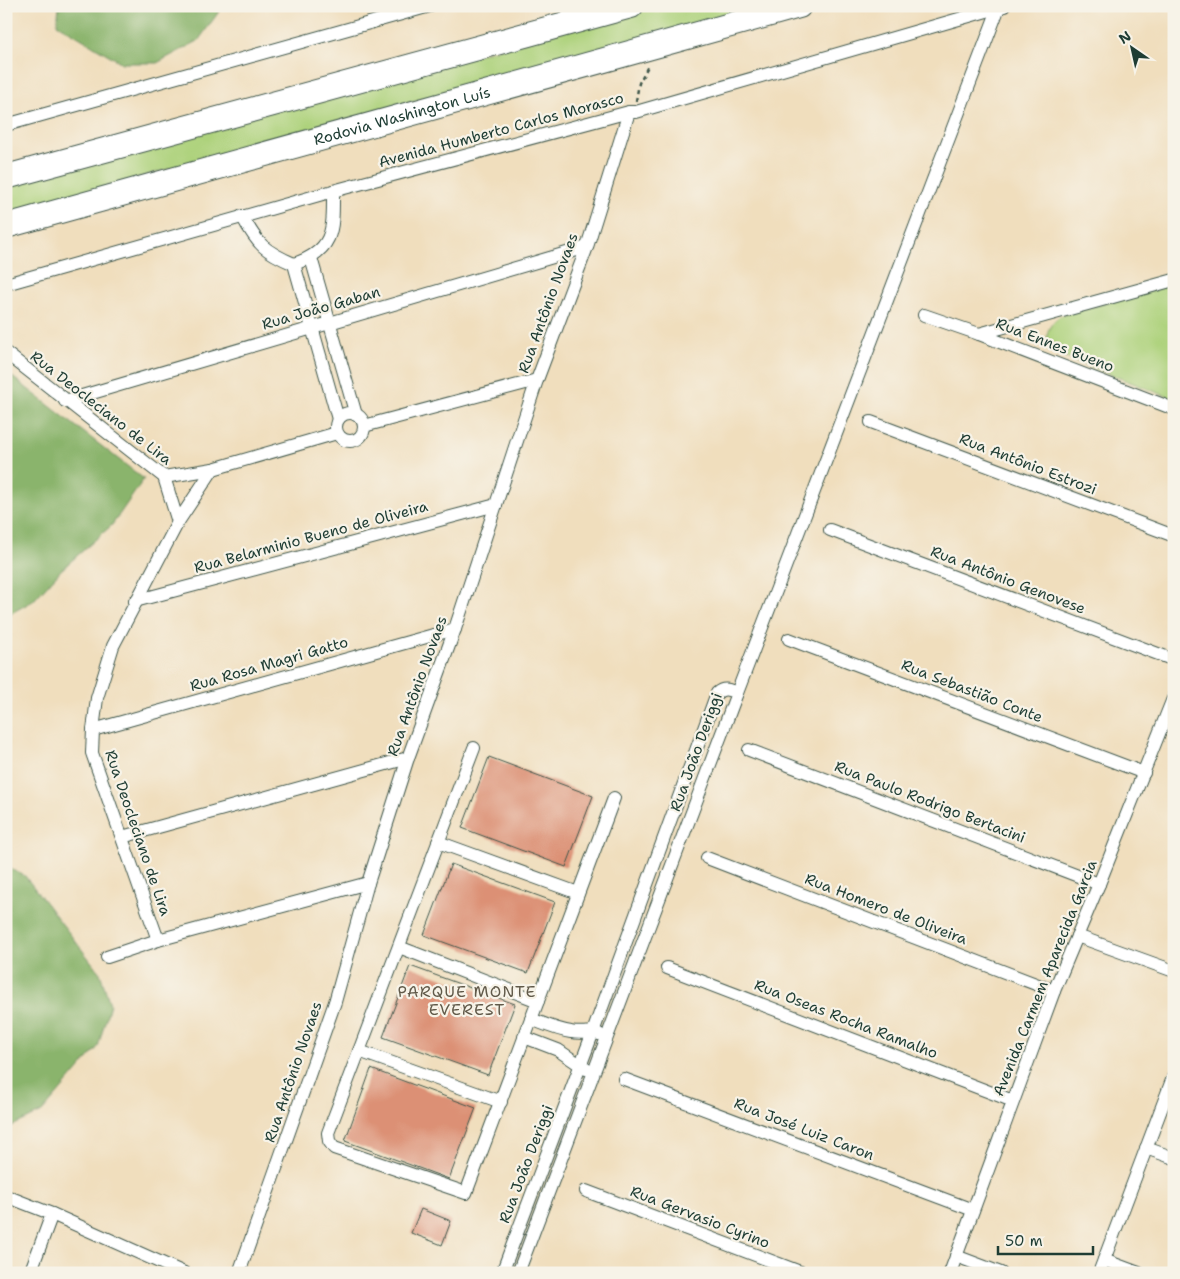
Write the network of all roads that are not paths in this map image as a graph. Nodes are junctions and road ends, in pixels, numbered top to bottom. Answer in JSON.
{"nodes":[{"id":1,"x":430,"y":6,"type":"edge"},
{"id":2,"x":631,"y":6,"type":"edge"},
{"id":3,"x":799,"y":6,"type":"edge"},
{"id":4,"x":1002,"y":7,"type":"edge"},
{"id":5,"x":632,"y":112,"type":"junction"},
{"id":6,"x":6,"y":125,"type":"edge"},
{"id":7,"x":6,"y":177,"type":"edge"},
{"id":8,"x":333,"y":191,"type":"junction"},
{"id":9,"x":242,"y":216,"type":"junction"},
{"id":10,"x":6,"y":226,"type":"edge"},
{"id":11,"x":587,"y":247,"type":"junction"},
{"id":12,"x":311,"y":258,"type":"junction"},
{"id":13,"x":294,"y":264,"type":"junction"},
{"id":14,"x":1174,"y":280,"type":"edge"},
{"id":15,"x":6,"y":284,"type":"edge"},
{"id":16,"x":924,"y":314,"type":"dead end"},
{"id":17,"x":329,"y":322,"type":"junction"},
{"id":18,"x":311,"y":328,"type":"junction"},
{"id":19,"x":979,"y":334,"type":"junction"},
{"id":20,"x":6,"y":354,"type":"edge"},
{"id":21,"x":537,"y":380,"type":"junction"},
{"id":22,"x":65,"y":401,"type":"junction"},
{"id":23,"x":1174,"y":409,"type":"edge"},
{"id":24,"x":356,"y":414,"type":"junction"},
{"id":25,"x":338,"y":419,"type":"junction"},
{"id":26,"x":871,"y":422,"type":"dead end"},
{"id":27,"x":364,"y":426,"type":"junction"},
{"id":28,"x":337,"y":433,"type":"junction"},
{"id":29,"x":212,"y":469,"type":"junction"},
{"id":30,"x":164,"y":477,"type":"junction"},
{"id":31,"x":496,"y":505,"type":"junction"},
{"id":32,"x":178,"y":522,"type":"junction"},
{"id":33,"x":830,"y":530,"type":"dead end"},
{"id":34,"x":1174,"y":536,"type":"edge"},
{"id":35,"x":135,"y":601,"type":"junction"},
{"id":36,"x":455,"y":629,"type":"junction"},
{"id":37,"x":789,"y":639,"type":"dead end"},
{"id":38,"x":1174,"y":660,"type":"edge"},
{"id":39,"x":736,"y":693,"type":"junction"},
{"id":40,"x":1174,"y":696,"type":"edge"},
{"id":41,"x":92,"y":730,"type":"junction"},
{"id":42,"x":474,"y":748,"type":"dead end"},
{"id":43,"x":749,"y":750,"type":"dead end"},
{"id":44,"x":408,"y":758,"type":"junction"},
{"id":45,"x":1144,"y":773,"type":"junction"},
{"id":46,"x":614,"y":798,"type":"dead end"},
{"id":47,"x":122,"y":837,"type":"junction"},
{"id":48,"x":438,"y":842,"type":"junction"},
{"id":49,"x":707,"y":858,"type":"dead end"},
{"id":50,"x":368,"y":883,"type":"junction"},
{"id":51,"x":1099,"y":884,"type":"junction"},
{"id":52,"x":578,"y":893,"type":"junction"},
{"id":53,"x":1077,"y":936,"type":"junction"},
{"id":54,"x":158,"y":940,"type":"junction"},
{"id":55,"x":398,"y":947,"type":"junction"},
{"id":56,"x":107,"y":957,"type":"dead end"},
{"id":57,"x":667,"y":968,"type":"dead end"},
{"id":58,"x":1174,"y":971,"type":"edge"},
{"id":59,"x":1054,"y":991,"type":"junction"},
{"id":60,"x":538,"y":1001,"type":"junction"},
{"id":61,"x":531,"y":1019,"type":"junction"},
{"id":62,"x":593,"y":1032,"type":"junction"},
{"id":63,"x":524,"y":1037,"type":"junction"},
{"id":64,"x":606,"y":1037,"type":"junction"},
{"id":65,"x":359,"y":1051,"type":"junction"},
{"id":66,"x":580,"y":1066,"type":"junction"},
{"id":67,"x":593,"y":1072,"type":"junction"},
{"id":68,"x":1174,"y":1075,"type":"edge"},
{"id":69,"x":624,"y":1079,"type":"dead end"},
{"id":70,"x":1013,"y":1101,"type":"junction"},
{"id":71,"x":501,"y":1102,"type":"junction"},
{"id":72,"x":1146,"y":1148,"type":"junction"},
{"id":73,"x":1174,"y":1158,"type":"edge"},
{"id":74,"x":586,"y":1191,"type":"dead end"},
{"id":75,"x":6,"y":1196,"type":"edge"},
{"id":76,"x":973,"y":1210,"type":"junction"},
{"id":77,"x":52,"y":1214,"type":"junction"},
{"id":78,"x":956,"y":1256,"type":"junction"},
{"id":79,"x":1104,"y":1260,"type":"junction"},
{"id":80,"x":30,"y":1273,"type":"edge"},
{"id":81,"x":184,"y":1273,"type":"edge"},
{"id":82,"x":239,"y":1273,"type":"edge"},
{"id":83,"x":502,"y":1273,"type":"edge"},
{"id":84,"x":518,"y":1273,"type":"edge"},
{"id":85,"x":803,"y":1273,"type":"edge"},
{"id":86,"x":950,"y":1273,"type":"edge"},
{"id":87,"x":1001,"y":1273,"type":"edge"},
{"id":88,"x":1099,"y":1273,"type":"edge"},
{"id":89,"x":1139,"y":1273,"type":"edge"}],
"edges":[{"from":1,"to":6,"type":"street"},
{"from":2,"to":7,"type":"highway"},
{"from":3,"to":10,"type":"highway","name":"Rodovia Washington Luís"},
{"from":4,"to":5,"type":"street","name":"Avenida Humberto Carlos Morasco"},
{"from":4,"to":39,"type":"street"},
{"from":5,"to":8,"type":"street","name":"Avenida Humberto Carlos Morasco"},
{"from":5,"to":11,"type":"street","name":"Rua Antônio Novaes"},
{"from":8,"to":9,"type":"street","name":"Avenida Humberto Carlos Morasco"},
{"from":8,"to":12,"type":"street"},
{"from":9,"to":13,"type":"street"},
{"from":9,"to":15,"type":"street","name":"Avenida Humberto Carlos Morasco"},
{"from":11,"to":17,"type":"street","name":"Rua João Gaban"},
{"from":11,"to":21,"type":"street","name":"Rua Antônio Novaes"},
{"from":12,"to":13,"type":"street"},
{"from":12,"to":17,"type":"street"},
{"from":13,"to":18,"type":"street"},
{"from":14,"to":19,"type":"street"},
{"from":16,"to":19,"type":"street","name":"Rua Ennes Bueno"},
{"from":17,"to":18,"type":"street","name":"Rua João Gaban"},
{"from":17,"to":24,"type":"street"},
{"from":18,"to":22,"type":"street","name":"Rua João Gaban"},
{"from":18,"to":25,"type":"street"},
{"from":19,"to":23,"type":"street","name":"Rua Ennes Bueno"},
{"from":20,"to":22,"type":"street","name":"Rua Deocleciano de Lira"},
{"from":21,"to":27,"type":"street"},
{"from":21,"to":31,"type":"street","name":"Rua Antônio Novaes"},
{"from":22,"to":30,"type":"street","name":"Rua Deocleciano de Lira"},
{"from":24,"to":25,"type":"street"},
{"from":24,"to":27,"type":"street"},
{"from":25,"to":28,"type":"street"},
{"from":26,"to":34,"type":"street","name":"Rua Antônio Estrozi"},
{"from":27,"to":28,"type":"street"},
{"from":28,"to":29,"type":"street"},
{"from":29,"to":30,"type":"street"},
{"from":29,"to":32,"type":"street"},
{"from":30,"to":32,"type":"street","name":"Rua Deocleciano de Lira"},
{"from":31,"to":35,"type":"street","name":"Rua Belarminio Bueno de Oliveira"},
{"from":31,"to":36,"type":"street","name":"Rua Antônio Novaes"},
{"from":32,"to":35,"type":"street","name":"Rua Deocleciano de Lira"},
{"from":33,"to":38,"type":"street","name":"Rua Antônio Genovese"},
{"from":35,"to":41,"type":"street","name":"Rua Deocleciano de Lira"},
{"from":36,"to":41,"type":"street","name":"Rua Rosa Magri Gatto"},
{"from":36,"to":44,"type":"street","name":"Rua Antônio Novaes"},
{"from":37,"to":45,"type":"street","name":"Rua Sebastião Conte"},
{"from":39,"to":62,"type":"street","name":"Rua João Deriggi"},
{"from":39,"to":64,"type":"street","name":"Rua João Deriggi"},
{"from":40,"to":45,"type":"street","name":"Avenida Carmem Aparecida Garcia"},
{"from":41,"to":47,"type":"street","name":"Rua Deocleciano de Lira"},
{"from":42,"to":48,"type":"street"},
{"from":43,"to":51,"type":"street","name":"Rua Paulo Rodrigo Bertacini"},
{"from":44,"to":47,"type":"street"},
{"from":44,"to":50,"type":"street","name":"Rua Antônio Novaes"},
{"from":45,"to":51,"type":"street","name":"Avenida Carmem Aparecida Garcia"},
{"from":46,"to":52,"type":"street"},
{"from":47,"to":54,"type":"street","name":"Rua Deocleciano de Lira"},
{"from":48,"to":52,"type":"street"},
{"from":48,"to":55,"type":"street"},
{"from":49,"to":59,"type":"street","name":"Rua Homero de Oliveira"},
{"from":50,"to":54,"type":"street"},
{"from":50,"to":82,"type":"street","name":"Rua Antônio Novaes"},
{"from":51,"to":53,"type":"street","name":"Avenida Carmem Aparecida Garcia"},
{"from":52,"to":60,"type":"street"},
{"from":53,"to":58,"type":"street"},
{"from":53,"to":59,"type":"street","name":"Avenida Carmem Aparecida Garcia"},
{"from":54,"to":56,"type":"street"},
{"from":55,"to":60,"type":"street"},
{"from":55,"to":65,"type":"street"},
{"from":57,"to":70,"type":"street","name":"Rua Oseas Rocha Ramalho"},
{"from":59,"to":70,"type":"street","name":"Avenida Carmem Aparecida Garcia"},
{"from":60,"to":61,"type":"street"},
{"from":61,"to":62,"type":"street"},
{"from":61,"to":63,"type":"street"},
{"from":62,"to":64,"type":"street"},
{"from":62,"to":66,"type":"street","name":"Rua João Deriggi"},
{"from":63,"to":66,"type":"street"},
{"from":63,"to":71,"type":"street"},
{"from":64,"to":67,"type":"street","name":"Rua João Deriggi"},
{"from":65,"to":71,"type":"street"},
{"from":65,"to":71,"type":"street"},
{"from":66,"to":67,"type":"street"},
{"from":66,"to":83,"type":"street","name":"Rua João Deriggi"},
{"from":67,"to":84,"type":"street","name":"Rua João Deriggi"},
{"from":68,"to":72,"type":"street"},
{"from":69,"to":76,"type":"street","name":"Rua José Luiz Caron"},
{"from":70,"to":76,"type":"street","name":"Avenida Carmem Aparecida Garcia"},
{"from":72,"to":73,"type":"street"},
{"from":72,"to":79,"type":"street"},
{"from":74,"to":85,"type":"street","name":"Rua Gervasio Cyrino"},
{"from":75,"to":77,"type":"street"},
{"from":76,"to":78,"type":"street","name":"Avenida Carmem Aparecida Garcia"},
{"from":77,"to":80,"type":"street"},
{"from":77,"to":81,"type":"street"},
{"from":78,"to":86,"type":"street","name":"Avenida Carmem Aparecida Garcia"},
{"from":78,"to":87,"type":"street"},
{"from":79,"to":88,"type":"street"},
{"from":79,"to":89,"type":"street"}]}
